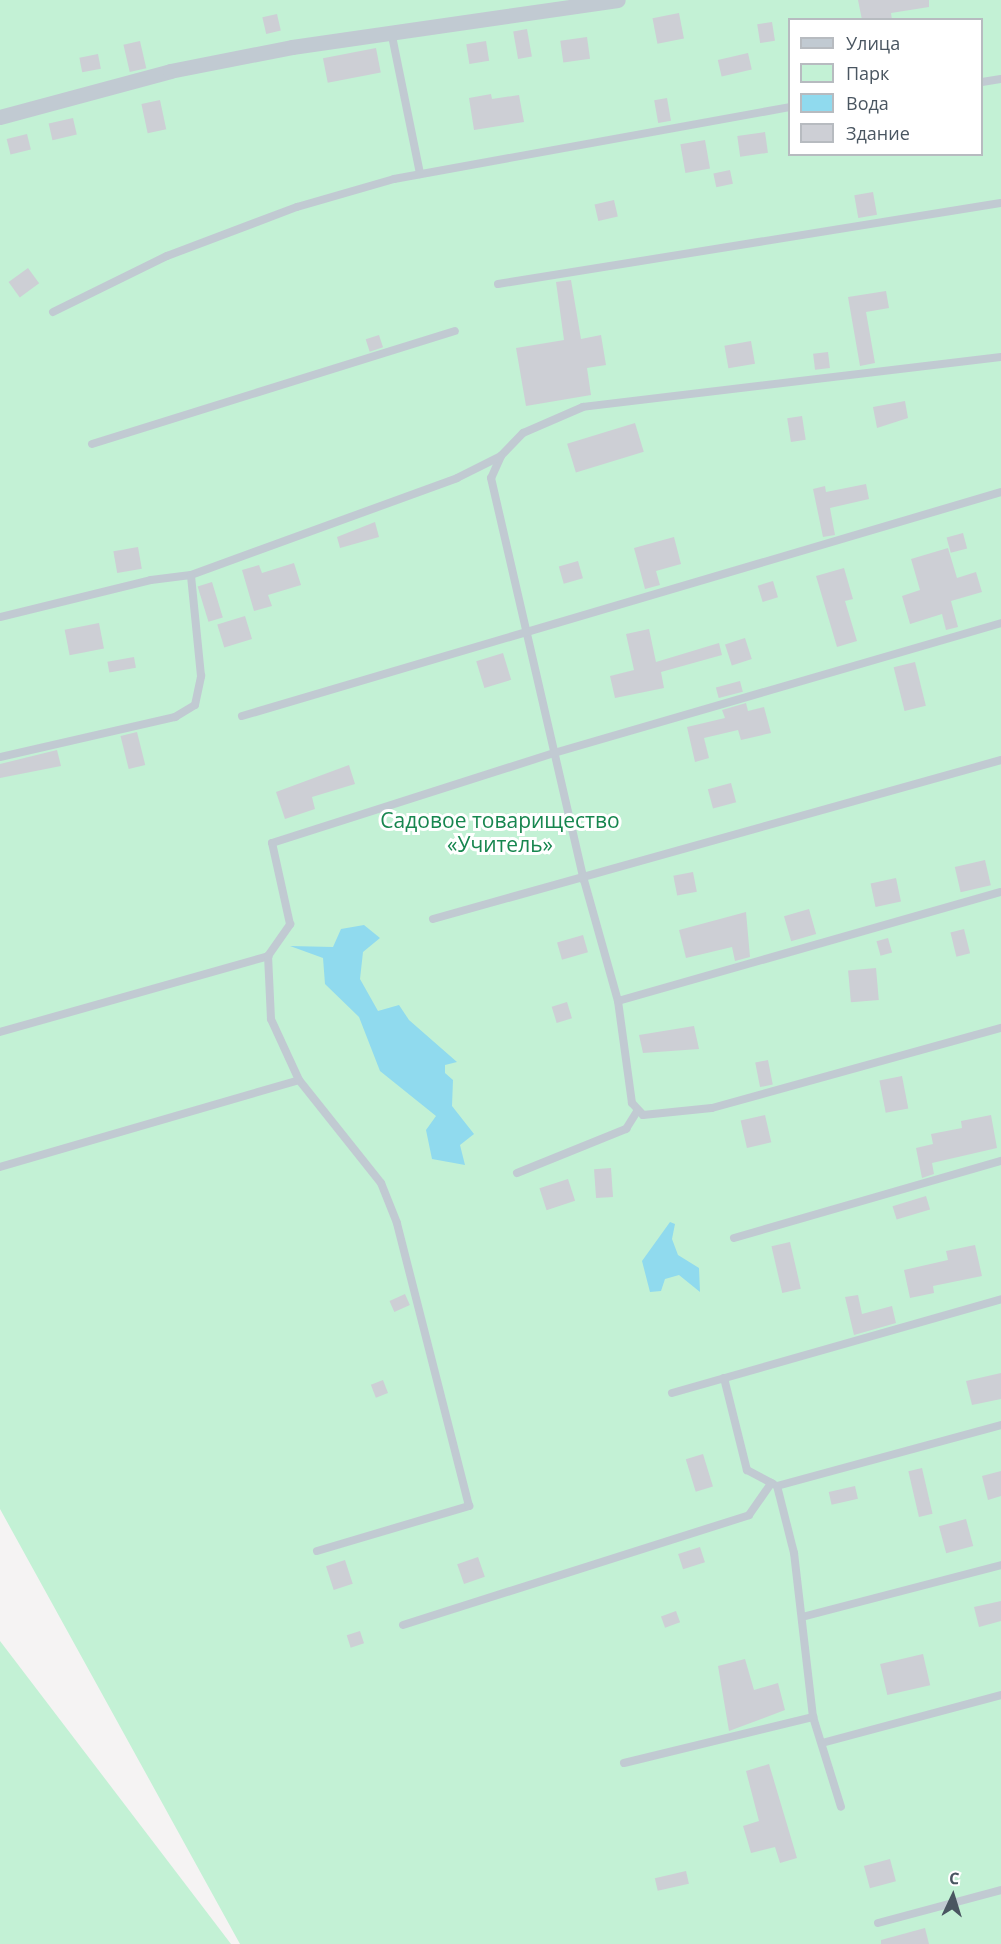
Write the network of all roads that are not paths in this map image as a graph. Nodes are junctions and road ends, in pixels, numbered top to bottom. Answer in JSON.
{"nodes":[{"id":1,"x":618,"y":0,"type":"edge"},
{"id":2,"x":392,"y":36,"type":"junction"},
{"id":3,"x":1001,"y":79,"type":"edge"},
{"id":4,"x":983,"y":82,"type":"edge"},
{"id":5,"x":788,"y":107,"type":"edge"},
{"id":6,"x":0,"y":117,"type":"edge"},
{"id":7,"x":420,"y":174,"type":"junction"},
{"id":8,"x":1001,"y":203,"type":"edge"},
{"id":9,"x":498,"y":284,"type":"dead end"},
{"id":10,"x":53,"y":312,"type":"dead end"},
{"id":11,"x":455,"y":331,"type":"dead end"},
{"id":12,"x":1001,"y":357,"type":"edge"},
{"id":13,"x":92,"y":444,"type":"dead end"},
{"id":14,"x":501,"y":456,"type":"junction"},
{"id":15,"x":1001,"y":492,"type":"edge"},
{"id":16,"x":191,"y":575,"type":"junction"},
{"id":17,"x":0,"y":617,"type":"edge"},
{"id":18,"x":1001,"y":623,"type":"edge"},
{"id":19,"x":526,"y":629,"type":"junction"},
{"id":20,"x":242,"y":716,"type":"dead end"},
{"id":21,"x":554,"y":753,"type":"junction"},
{"id":22,"x":0,"y":757,"type":"edge"},
{"id":23,"x":1001,"y":760,"type":"edge"},
{"id":24,"x":584,"y":880,"type":"junction"},
{"id":25,"x":1001,"y":892,"type":"edge"},
{"id":26,"x":433,"y":919,"type":"dead end"},
{"id":27,"x":268,"y":956,"type":"junction"},
{"id":28,"x":618,"y":1001,"type":"junction"},
{"id":29,"x":1001,"y":1028,"type":"edge"},
{"id":30,"x":0,"y":1032,"type":"edge"},
{"id":31,"x":299,"y":1080,"type":"junction"},
{"id":32,"x":638,"y":1110,"type":"junction"},
{"id":33,"x":1001,"y":1161,"type":"edge"},
{"id":34,"x":0,"y":1167,"type":"edge"},
{"id":35,"x":517,"y":1173,"type":"dead end"},
{"id":36,"x":734,"y":1238,"type":"dead end"},
{"id":37,"x":1001,"y":1299,"type":"edge"},
{"id":38,"x":724,"y":1378,"type":"junction"},
{"id":39,"x":672,"y":1393,"type":"dead end"},
{"id":40,"x":1001,"y":1425,"type":"edge"},
{"id":41,"x":774,"y":1484,"type":"junction"},
{"id":42,"x":317,"y":1551,"type":"dead end"},
{"id":43,"x":1001,"y":1565,"type":"edge"},
{"id":44,"x":802,"y":1617,"type":"junction"},
{"id":45,"x":403,"y":1625,"type":"dead end"},
{"id":46,"x":1001,"y":1695,"type":"edge"},
{"id":47,"x":813,"y":1717,"type":"junction"},
{"id":48,"x":822,"y":1743,"type":"junction"},
{"id":49,"x":624,"y":1762,"type":"dead end"},
{"id":50,"x":841,"y":1807,"type":"dead end"},
{"id":51,"x":1001,"y":1890,"type":"edge"},
{"id":52,"x":878,"y":1923,"type":"dead end"}],
"edges":[{"from":1,"to":2,"type":"street"},
{"from":2,"to":6,"type":"street"},
{"from":2,"to":7,"type":"lane"},
{"from":3,"to":4,"type":"lane"},
{"from":5,"to":7,"type":"lane"},
{"from":7,"to":10,"type":"lane"},
{"from":8,"to":9,"type":"lane"},
{"from":11,"to":13,"type":"lane"},
{"from":12,"to":14,"type":"lane"},
{"from":14,"to":16,"type":"lane"},
{"from":14,"to":19,"type":"lane"},
{"from":15,"to":19,"type":"lane"},
{"from":16,"to":17,"type":"lane"},
{"from":16,"to":22,"type":"lane"},
{"from":18,"to":21,"type":"lane"},
{"from":19,"to":20,"type":"lane"},
{"from":19,"to":21,"type":"lane"},
{"from":21,"to":24,"type":"lane"},
{"from":21,"to":27,"type":"lane"},
{"from":23,"to":24,"type":"lane"},
{"from":24,"to":26,"type":"lane"},
{"from":24,"to":28,"type":"lane"},
{"from":25,"to":28,"type":"lane"},
{"from":27,"to":30,"type":"lane"},
{"from":27,"to":31,"type":"lane"},
{"from":28,"to":32,"type":"lane"},
{"from":29,"to":32,"type":"lane"},
{"from":31,"to":34,"type":"lane"},
{"from":31,"to":42,"type":"lane"},
{"from":32,"to":35,"type":"lane"},
{"from":33,"to":36,"type":"lane"},
{"from":37,"to":38,"type":"lane"},
{"from":38,"to":39,"type":"lane"},
{"from":38,"to":41,"type":"lane"},
{"from":40,"to":41,"type":"lane"},
{"from":41,"to":44,"type":"lane"},
{"from":41,"to":45,"type":"lane"},
{"from":43,"to":44,"type":"lane"},
{"from":44,"to":47,"type":"lane"},
{"from":46,"to":48,"type":"lane"},
{"from":47,"to":48,"type":"lane"},
{"from":47,"to":49,"type":"lane"},
{"from":48,"to":50,"type":"lane"},
{"from":51,"to":52,"type":"lane"}]}
